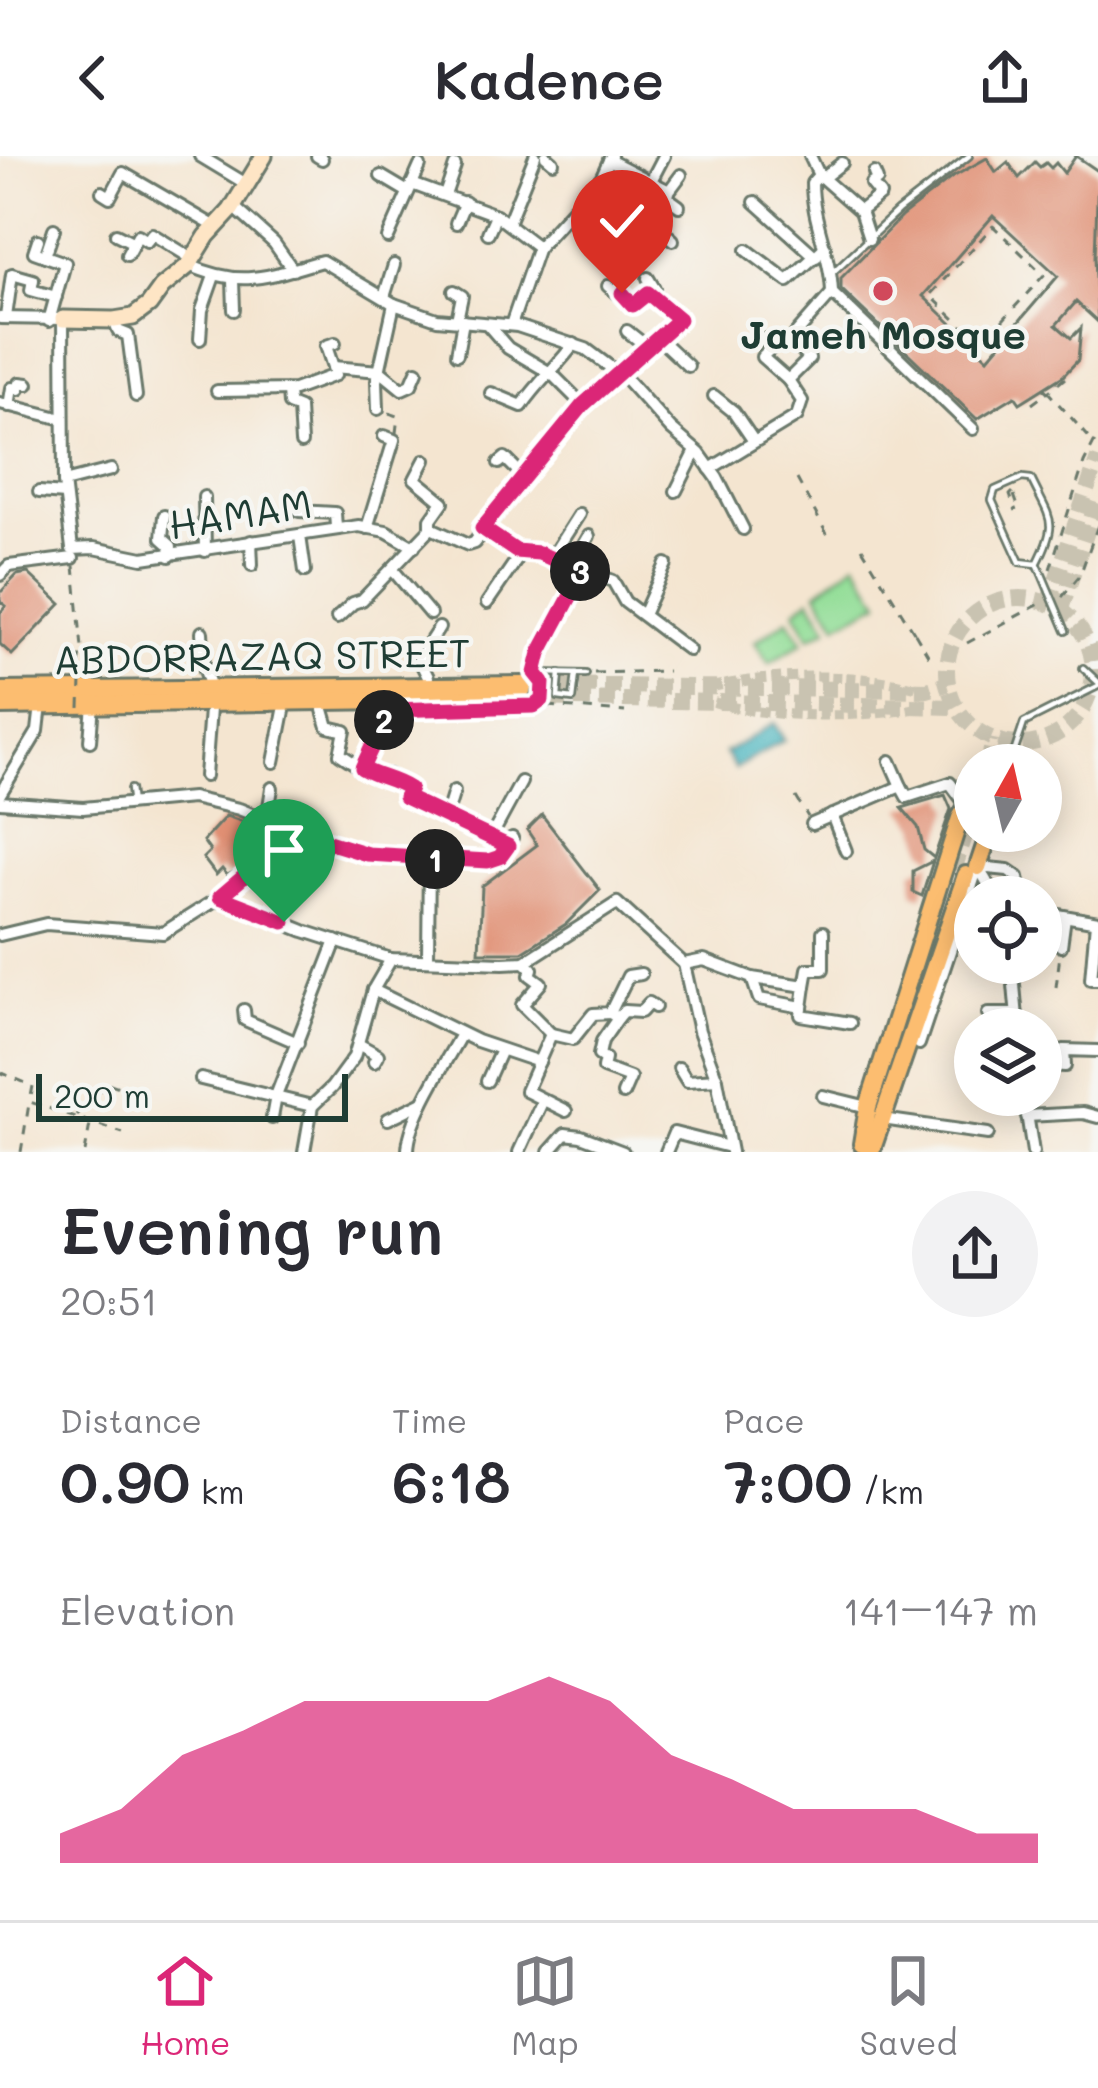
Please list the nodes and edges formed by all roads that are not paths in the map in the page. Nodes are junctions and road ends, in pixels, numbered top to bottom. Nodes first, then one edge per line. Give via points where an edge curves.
1 (200, 156) edge
2 (263, 156) edge
3 (535, 156) edge
4 (664, 156) edge
5 (810, 156) edge
6 (968, 156) edge
7 (610, 158) edge
8 (842, 163) dead end
9 (420, 166) dead end
10 (455, 166) dead end
11 (874, 173) dead end
12 (381, 176) dead end
13 (681, 176) dead end
14 (821, 176) junction
15 (651, 182) junction
16 (248, 185) junction
17 (410, 188) junction
18 (102, 192) dead end
19 (445, 195) junction
20 (668, 195) junction
21 (464, 202) junction
22 (755, 202) dead end
23 (234, 206) junction
24 (679, 206) dead end
25 (860, 211) junction
26 (496, 215) junction
27 (456, 223) dead end
28 (508, 223) junction
29 (216, 227) junction
30 (54, 229) dead end
31 (488, 233) dead end
32 (116, 234) dead end
33 (388, 238) dead end
34 (869, 239) junction
35 (38, 240) dead end
36 (673, 240) dead end
37 (538, 247) junction
38 (747, 250) dead end
39 (820, 252) junction
40 (45, 256) junction
41 (191, 262) junction
42 (394, 266) dead end
43 (293, 270) junction
44 (832, 274) junction
45 (214, 276) junction
46 (648, 278) dead end
47 (233, 280) junction
48 (608, 286) dead end
49 (4, 288) edge
50 (454, 291) dead end
51 (648, 293) junction
52 (832, 293) junction
53 (56, 297) junction
54 (389, 300) junction
55 (234, 310) dead end
56 (3, 318) edge
57 (56, 320) junction
58 (114, 320) junction
59 (460, 320) junction
60 (488, 325) junction
61 (511, 325) junction
62 (627, 331) dead end
63 (656, 336) junction
64 (200, 339) dead end
65 (766, 339) dead end
66 (335, 343) dead end
67 (574, 344) junction
68 (646, 346) junction
69 (457, 354) dead end
70 (688, 366) dead end
71 (333, 368) junction
72 (380, 371) junction
73 (417, 371) dead end
74 (618, 372) junction
75 (552, 374) junction
76 (788, 380) junction
77 (28, 384) dead end
78 (217, 391) dead end
79 (288, 391) junction
80 (491, 393) dead end
81 (136, 396) dead end
82 (713, 397) dead end
83 (5, 405) edge
84 (583, 405) junction
85 (378, 410) road end
86 (63, 419) junction
87 (973, 430) dead end
88 (389, 438) road end
89 (753, 440) junction
90 (301, 443) dead end
91 (696, 451) junction
92 (425, 460) dead end
93 (499, 463) dead end
94 (710, 469) junction
95 (111, 470) dead end
96 (524, 477) junction
97 (65, 488) junction
98 (676, 490) dead end
99 (39, 492) dead end
100 (204, 497) dead end
101 (298, 505) dead end
102 (579, 514) dead end
103 (164, 516) dead end
104 (337, 527) junction
105 (367, 528) junction
106 (430, 528) junction
107 (482, 528) junction
108 (742, 529) dead end
109 (300, 536) junction
110 (589, 536) dead end
111 (250, 541) junction
112 (414, 547) junction
113 (524, 549) junction
114 (205, 551) junction
115 (72, 554) junction
116 (170, 556) junction
117 (551, 558) junction
118 (666, 564) dead end
119 (1037, 564) junction
120 (252, 566) dead end
121 (392, 570) junction
122 (577, 570) junction
123 (305, 571) dead end
124 (0, 575) edge
125 (488, 603) dead end
126 (430, 614) dead end
127 (643, 615) junction
128 (337, 618) dead end
129 (202, 632) dead end
130 (436, 632) dead end
131 (1066, 632) dead end
132 (689, 650) dead end
133 (1082, 668) dead end
134 (560, 674) junction
135 (576, 674) junction
136 (586, 674) road end
137 (428, 677) junction
138 (1098, 684) edge
139 (0, 691) edge
140 (530, 691) junction
141 (83, 696) junction
142 (203, 697) junction
143 (41, 705) junction
144 (0, 706) edge
145 (284, 710) junction
146 (323, 710) junction
147 (389, 710) junction
148 (90, 741) dead end
149 (1017, 744) edge
150 (890, 760) dead end
151 (274, 762) dead end
152 (362, 768) junction
153 (206, 776) dead end
154 (375, 777) junction
155 (521, 782) dead end
156 (901, 786) junction
157 (272, 788) dead end
158 (130, 789) dead end
159 (954, 789) edge
160 (454, 791) dead end
161 (372, 793) dead end
162 (1, 795) edge
163 (132, 803) junction
164 (509, 804) junction
165 (525, 812) dead end
166 (832, 815) junction
167 (446, 817) junction
168 (267, 819) junction
169 (812, 824) road end
170 (296, 832) junction
171 (490, 839) junction
172 (846, 850) dead end
173 (954, 852) tunnel mouth
174 (977, 852) edge
175 (429, 858) junction
176 (966, 871) junction
177 (972, 876) edge
178 (1016, 876) edge
179 (220, 897) junction
180 (1062, 916) edge
181 (1065, 917) junction
182 (1097, 922) edge
183 (823, 932) dead end
184 (0, 934) edge
185 (1062, 939) edge
186 (336, 940) junction
187 (428, 957) junction
188 (392, 959) junction
189 (525, 962) junction
190 (684, 964) junction
191 (641, 974) dead end
192 (752, 979) junction
193 (1098, 979) edge
194 (805, 986) junction
195 (373, 990) junction
196 (656, 1007) dead end
197 (802, 1007) junction
198 (244, 1010) dead end
199 (614, 1016) junction
200 (850, 1023) dead end
201 (461, 1034) junction
202 (551, 1034) junction
203 (298, 1043) junction
204 (358, 1044) junction
205 (919, 1044) dead end
206 (501, 1050) junction
207 (1098, 1051) edge
208 (374, 1062) dead end
209 (538, 1062) junction
210 (1062, 1066) edge
211 (679, 1068) dead end
212 (205, 1077) dead end
213 (717, 1078) junction
214 (487, 1081) dead end
215 (622, 1094) dead end
216 (276, 1096) junction
217 (823, 1096) dead end
218 (543, 1100) junction
219 (425, 1101) junction
220 (312, 1106) junction
221 (566, 1111) dead end
222 (875, 1113) junction
223 (1062, 1114) edge
224 (1028, 1116) edge
225 (1098, 1117) edge
226 (272, 1118) dead end
227 (413, 1131) junction
228 (988, 1134) dead end
229 (730, 1149) edge
230 (408, 1150) edge
231 (865, 1150) edge
232 (619, 1151) edge
233 (304, 1152) edge
234 (519, 1152) edge
235 (549, 1152) edge
236 (666, 1152) edge
237 (1034, 1152) edge

1 - 16 street
2 - 16 street
3 - 28 street
4 - 15 street
5 - 14 street
6 - 34 lane
7 - 15 street
7 - 37 street
8 - 14 street
9 - 17 street
10 - 19 street
11 - 25 street via 880,194
12 - 17 street
13 - 20 street
14 - 25 street
14 - 39 street via 812,183
15 - 20 street
16 - 23 street
17 - 19 street
17 - 33 street
18 - 29 street via 110,197 123,173
19 - 21 street
20 - 24 street
20 - 36 street via 656,224
21 - 26 street
21 - 27 street
22 - 39 street
23 - 29 street
23 - 43 street
25 - 34 street
26 - 28 street
26 - 31 street
28 - 37 street
29 - 41 street
30 - 40 street
32 - 41 street via 130,249 138,235 147,241 152,234
34 - 44 lane
35 - 40 street via 34,252
37 - 61 street
38 - 39 street via 788,281
39 - 44 street
40 - 53 street via 65,262
41 - 45 street
41 - 58 street via 134,317
42 - 54 street
43 - 47 street
43 - 54 street via 322,261
44 - 52 street
45 - 47 street
45 - 64 street
46 - 51 street
47 - 55 street
48 - 51 street via 617,295 623,286 633,305
49 - 53 street via 12,274
49 - 56 street
50 - 59 street via 462,296
51 - 63 street via 679,319
52 - 76 street via 795,335 809,358
52 - 87 street
53 - 57 street
54 - 59 street
54 - 72 street
56 - 57 street
57 - 58 street
57 - 86 street
58 - 81 street via 128,335
59 - 60 street
59 - 69 street
60 - 61 street
60 - 75 street via 508,348
61 - 67 street
62 - 68 street
63 - 68 street
63 - 70 street
65 - 76 street via 770,350 762,357
66 - 71 street via 326,346
67 - 74 street
67 - 75 street
68 - 74 street
71 - 72 street
71 - 79 street via 335,375
72 - 73 street via 402,389
72 - 85 street
74 - 84 street
74 - 91 street
75 - 80 street via 522,406
75 - 84 street
76 - 89 street via 802,401 797,416
77 - 83 street via 12,388
78 - 79 street
79 - 90 street via 289,404 299,408
82 - 89 street
83 - 86 street
84 - 96 street
86 - 97 street
88 - 105 street
89 - 94 street
91 - 94 street
91 - 98 street
92 - 106 street via 416,479 443,502
93 - 96 street via 505,458
94 - 108 street
95 - 97 street
96 - 107 street
97 - 99 street
97 - 115 street
100 - 114 street
101 - 104 street via 335,513
102 - 117 street
103 - 116 street
104 - 105 street, HAMAM
104 - 109 street, HAMAM
105 - 112 street, HAMAM
106 - 107 street via 468,545
106 - 112 street
107 - 113 street
109 - 111 street, HAMAM
109 - 123 street
110 - 122 street
111 - 114 street, HAMAM
111 - 120 street
112 - 121 street
113 - 117 street
113 - 125 street
114 - 116 street, HAMAM
115 - 116 street, HAMAM via 94,548
115 - 124 street, HAMAM via 9,566
117 - 122 street
118 - 127 street
119 - 119 lane via 1052,524 1031,479 1022,478 995,490 992,500 1020,562
119 - 131 lane
121 - 126 street
121 - 128 street
122 - 127 street via 613,581
122 - 140 street
127 - 132 street
129 - 142 street
130 - 137 street via 419,659
133 - 138 lane
134 - 135 lane
134 - 135 lane via 558,697 573,699
134 - 140 lane
135 - 136 lane
137 - 140 main road
137 - 142 main road via 224,678
138 - 149 lane via 1024,723
139 - 141 main road, ABDORRAZAQ STREET
140 - 142 main road, ABDORRAZAQ STREET
140 - 147 main road
141 - 142 main road, ABDORRAZAQ STREET
141 - 143 main road, ABDORRAZAQ STREET
141 - 148 street
142 - 145 main road
142 - 153 street
143 - 144 main road, ABDORRAZAQ STREET
143 - 162 street via 38,731
145 - 146 main road
145 - 151 street
146 - 147 main road
146 - 152 street via 328,727 345,731 340,754
147 - 152 street
150 - 156 street
152 - 154 street
154 - 161 street
154 - 167 street via 388,775 410,789 405,797
155 - 164 street
156 - 159 street via 907,797 950,783
156 - 166 street
157 - 168 street
158 - 163 lane
160 - 167 street
162 - 163 street via 83,808
163 - 168 street via 192,798
164 - 165 street
164 - 171 street
166 - 169 street
166 - 172 street
167 - 171 street
168 - 170 street
170 - 175 street via 367,854
170 - 179 street
171 - 175 street via 510,842 502,863
173 - 222 main road
174 - 176 main road
175 - 187 street
176 - 177 street
176 - 178 street
176 - 205 street
176 - 222 main road
176 - 231 main road
179 - 184 street via 163,933 46,924
179 - 186 street
180 - 181 street
181 - 182 street
181 - 185 street
182 - 193 street via 1091,979
183 - 194 street via 824,969 808,969
186 - 188 street
186 - 203 street
187 - 188 street
187 - 189 street
188 - 195 street
189 - 190 street via 617,903
189 - 202 street via 541,983 522,1005
190 - 192 street via 704,960
190 - 213 street
191 - 199 street via 628,976
192 - 194 street
192 - 197 street via 759,999
194 - 197 street
195 - 201 street
195 - 204 street
196 - 199 street
197 - 200 street via 801,1015
198 - 203 street via 244,1020
199 - 202 street via 593,1014 573,1039
199 - 215 street via 599,1055 603,1067 630,1078
201 - 206 street
201 - 219 street
202 - 209 street
203 - 216 street
204 - 208 street via 378,1055
204 - 220 street
206 - 209 street
206 - 214 street
207 - 210 street via 1064,1050
209 - 218 street via 526,1091
211 - 213 street via 688,1081
212 - 216 street
213 - 229 street
216 - 220 street
216 - 226 street
217 - 222 street
218 - 221 street
218 - 234 street
219 - 227 street
219 - 227 street via 388,1119
220 - 233 street
222 - 228 street
222 - 231 main road
223 - 225 street
224 - 237 street
227 - 230 street
229 - 236 street via 674,1133
232 - 235 street via 566,1134

